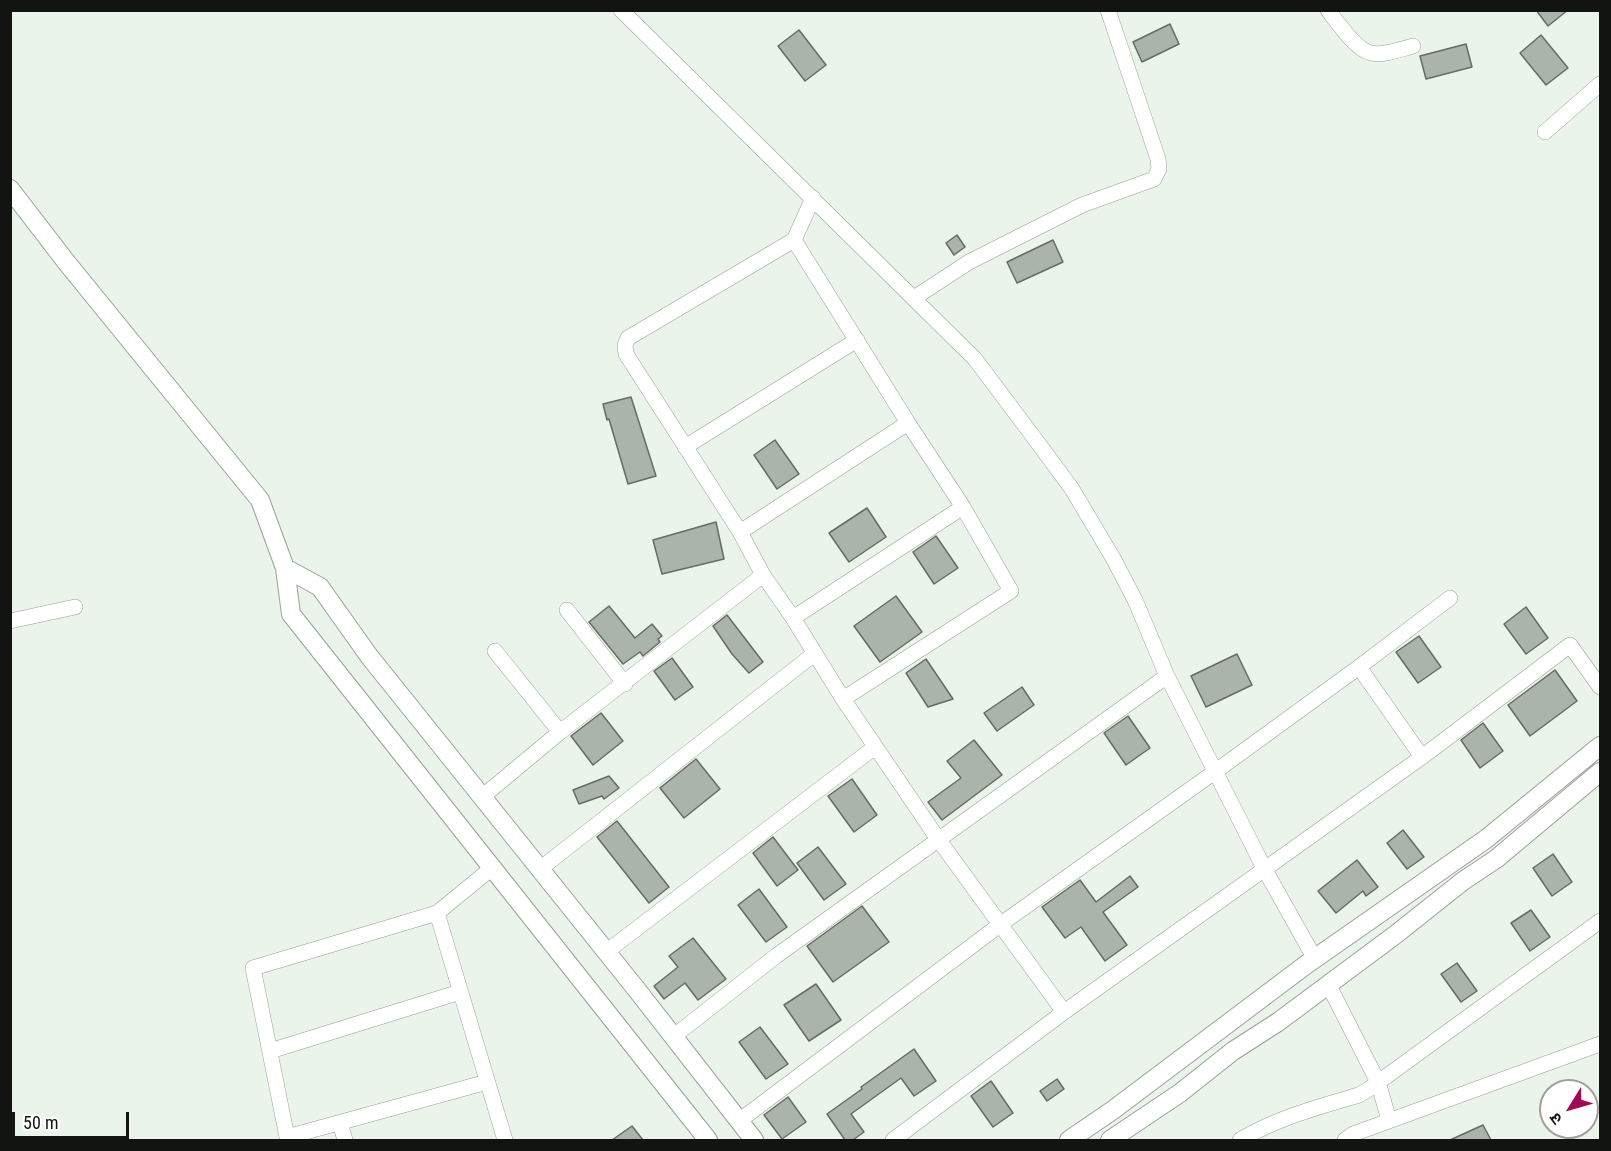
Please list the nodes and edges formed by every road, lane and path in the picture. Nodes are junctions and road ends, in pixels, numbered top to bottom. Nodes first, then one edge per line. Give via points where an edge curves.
1 (621, 10) edge
2 (1108, 10) edge
3 (1328, 10) edge
4 (1413, 46) dead end
5 (1600, 84) edge
6 (1545, 132) dead end
7 (10, 189) edge
8 (813, 198) junction
9 (794, 240) junction
10 (914, 298) junction
11 (856, 340) junction
12 (908, 423) junction
13 (685, 447) junction
14 (963, 507) junction
15 (740, 532) junction
16 (285, 568) junction
17 (763, 575) junction
18 (1450, 598) dead end
19 (75, 607) dead end
20 (567, 610) dead end
21 (793, 618) junction
22 (10, 621) edge
23 (495, 651) dead end
24 (814, 654) junction
25 (1359, 667) junction
26 (1167, 676) junction
27 (625, 684) junction
28 (1600, 687) edge
29 (843, 699) junction
30 (560, 732) junction
31 (1600, 746) edge
32 (875, 747) junction
33 (1422, 757) junction
34 (1216, 771) junction
35 (1600, 772) edge
36 (482, 797) junction
37 (938, 839) junction
38 (492, 868) junction
39 (540, 870) junction
40 (1265, 870) junction
41 (437, 914) junction
42 (1600, 921) edge
43 (1001, 924) junction
44 (606, 952) junction
45 (1315, 959) junction
46 (1328, 984) junction
47 (460, 992) junction
48 (1064, 1012) junction
49 (673, 1037) junction
50 (1600, 1044) edge
51 (270, 1051) junction
52 (487, 1082) junction
53 (1378, 1082) junction
54 (739, 1120) junction
55 (1389, 1120) junction
56 (340, 1123) junction
57 (703, 1134) edge
58 (345, 1140) edge
59 (505, 1140) edge
60 (754, 1140) edge
61 (893, 1140) edge
62 (1069, 1140) edge
63 (1110, 1140) edge
64 (1240, 1140) edge
65 (1345, 1140) edge

1 - 8 street
2 - 10 street via 1158,159 1154,179 1072,210 969,262
3 - 4 street via 1361,50 1373,54
5 - 6 street
7 - 16 street via 260,500
8 - 9 street
8 - 10 street
9 - 11 street
9 - 13 street via 628,338 626,354
10 - 26 street via 975,359 1072,489 1135,600
11 - 12 street
11 - 13 street
12 - 14 street
12 - 15 street
13 - 15 street
14 - 21 street
14 - 29 street via 1011,591
15 - 17 street
16 - 36 street via 320,586 369,656
16 - 38 street via 291,614
17 - 21 street
17 - 27 street
18 - 25 street
19 - 22 street
20 - 27 street
21 - 24 street
23 - 30 street
24 - 29 street
24 - 39 street
25 - 33 street
25 - 34 street
26 - 34 street
26 - 37 street
27 - 30 street
28 - 33 street via 1570,645
29 - 32 street
30 - 36 street
31 - 45 street via 1486,839
32 - 37 street
32 - 44 street
33 - 40 street
34 - 40 street
34 - 43 street
35 - 46 street via 1496,859
36 - 39 street
37 - 43 street
37 - 49 street via 776,956
38 - 41 street
38 - 57 street
39 - 44 street
40 - 45 street
40 - 48 street
41 - 47 street
41 - 51 street via 252,968
42 - 53 street
43 - 48 street
43 - 54 street
44 - 49 street
45 - 46 street
45 - 62 street
46 - 53 street
46 - 63 street
47 - 51 street
47 - 52 street
48 - 61 street
49 - 54 street
50 - 55 street
51 - 56 street via 287,1137
52 - 56 street
52 - 59 street
53 - 55 street
53 - 64 street via 1359,1095 1290,1116
54 - 60 street
55 - 65 street
56 - 58 street

